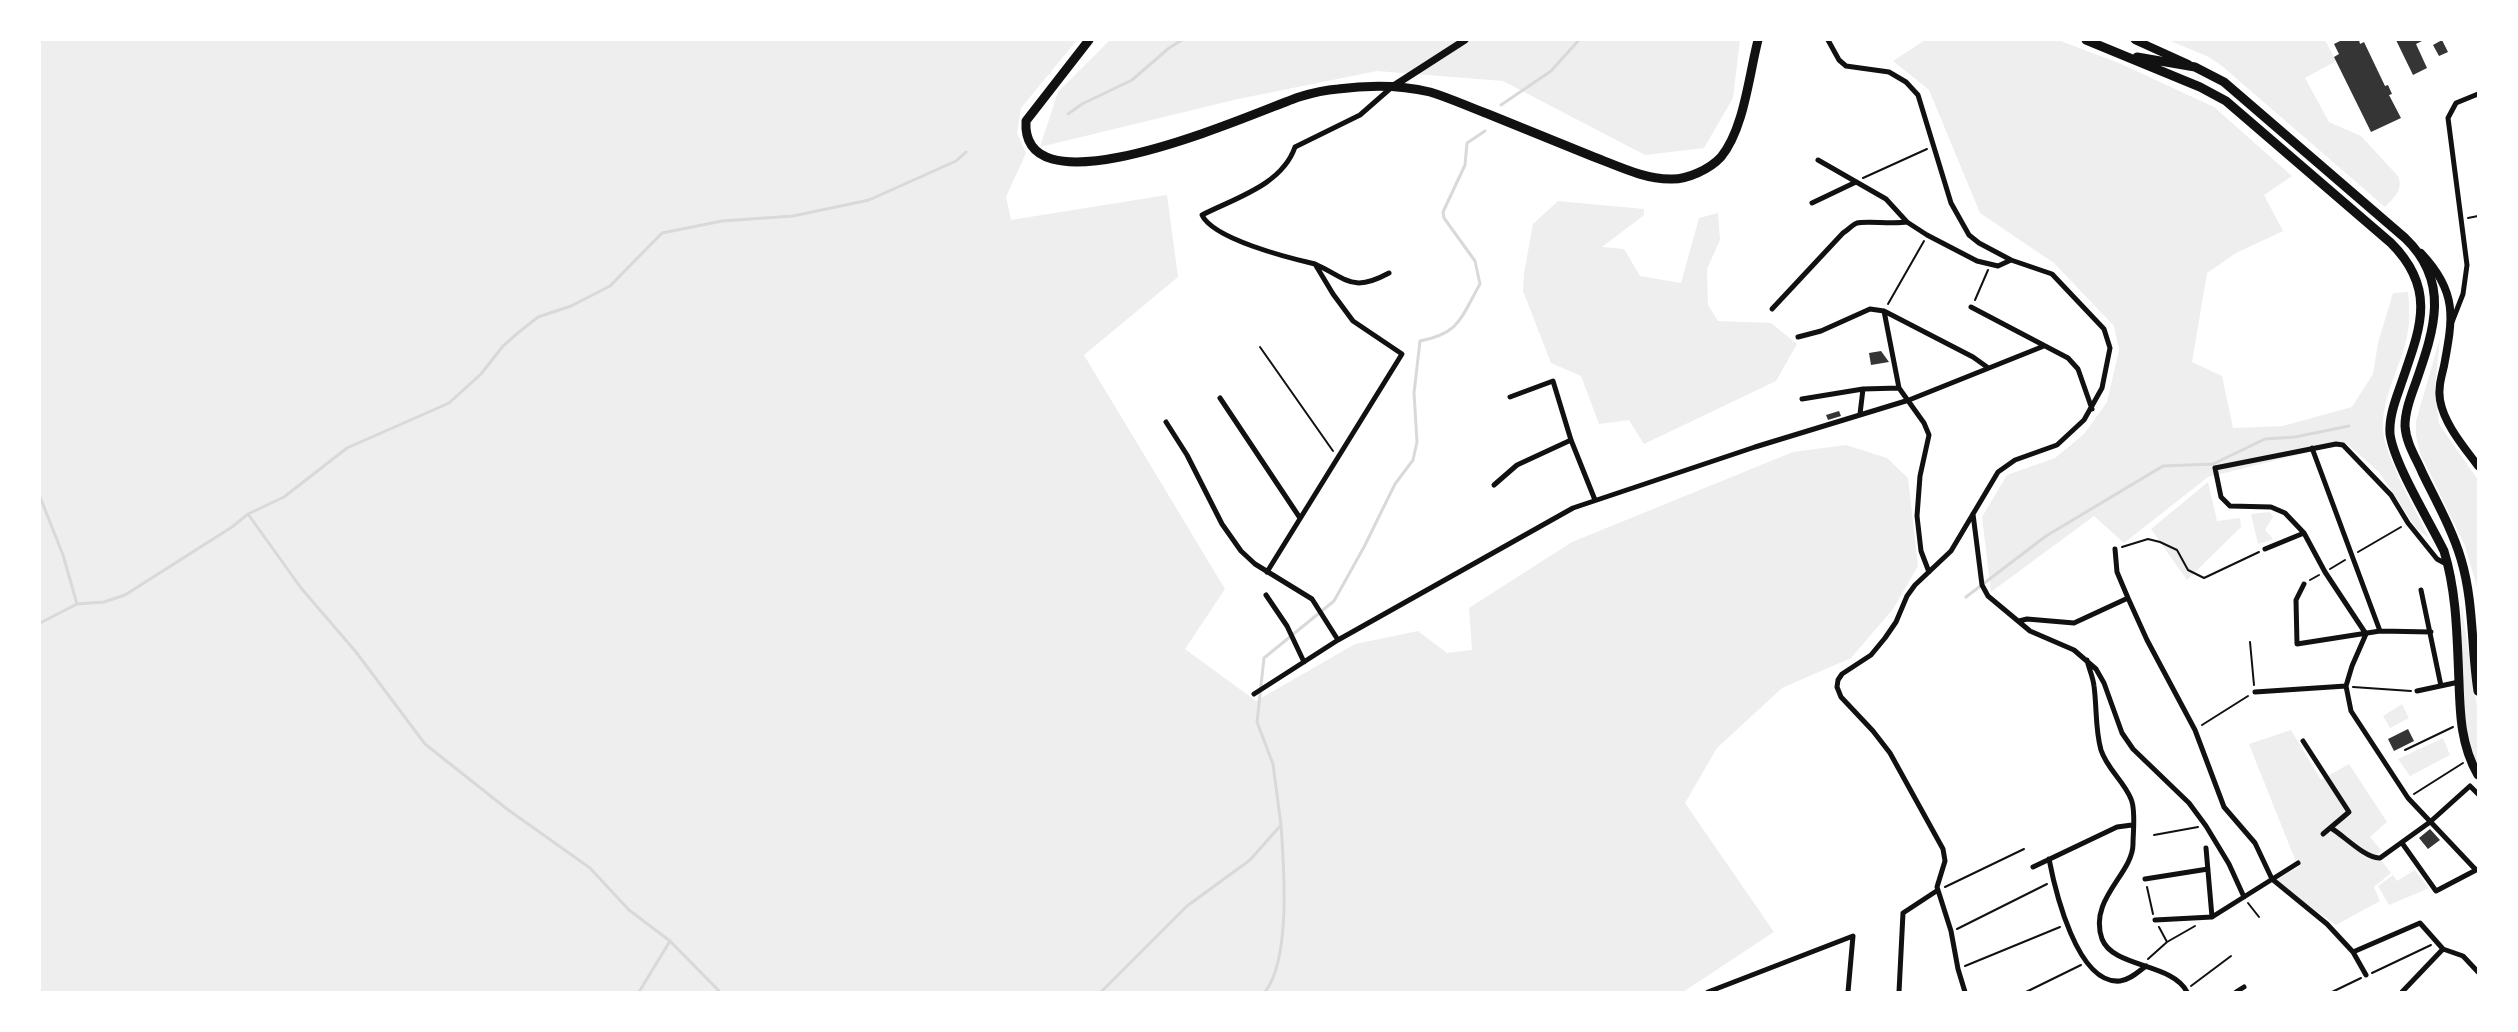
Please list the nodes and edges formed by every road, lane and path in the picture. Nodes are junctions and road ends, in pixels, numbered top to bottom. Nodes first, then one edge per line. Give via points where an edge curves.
1 (1089, 40) edge
2 (1465, 40) edge
3 (1758, 40) edge
4 (1828, 40) edge
5 (2086, 40) edge
6 (2135, 40) edge
7 (2122, 55) junction
8 (2195, 67) junction
9 (1392, 87) junction
10 (2478, 94) edge
11 (1934, 145) junction
12 (1818, 160) dead end
13 (1856, 182) junction
14 (1812, 202) dead end
15 (2478, 216) edge
16 (2462, 218) junction
17 (1907, 222) junction
18 (1927, 235) junction
19 (2416, 248) junction
20 (2011, 260) junction
21 (1315, 264) junction
22 (1990, 266) junction
23 (1390, 273) dead end
24 (1972, 307) joint
25 (1772, 309) dead end
26 (1884, 311) junction
27 (2452, 324) junction
28 (1798, 337) dead end
29 (1260, 346) dead end
30 (2044, 346) junction
31 (1986, 367) junction
32 (1900, 388) junction
33 (1864, 389) junction
34 (1510, 397) dead end
35 (1220, 398) dead end
36 (1802, 399) dead end
37 (1909, 400) junction
38 (2092, 409) junction
39 (1860, 414) junction
40 (1166, 422) dead end
41 (1571, 440) junction
42 (2312, 448) junction
43 (1338, 457) junction
44 (2478, 466) edge
45 (1494, 486) dead end
46 (1595, 500) junction
47 (1973, 514) junction
48 (1300, 518) junction
49 (2304, 533) junction
50 (2265, 548) joint
51 (2115, 549) joint
52 (2448, 565) junction
53 (1267, 572) junction
54 (1929, 572) junction
55 (2304, 584) dead end
56 (2421, 590) dead end
57 (1266, 595) dead end
58 (2128, 598) junction
59 (2019, 621) junction
60 (2380, 631) junction
61 (2431, 632) junction
62 (2366, 634) junction
63 (1338, 640) junction
64 (2250, 642) dead end
65 (2087, 660) junction
66 (1304, 662) junction
67 (2459, 682) junction
68 (2346, 686) junction
69 (2441, 686) junction
70 (2416, 691) joint
71 (2478, 691) edge
72 (2255, 692) junction
73 (1254, 694) dead end
74 (2457, 725) dead end
75 (2195, 730) junction
76 (2303, 741) dead end
77 (2405, 750) dead end
78 (2467, 761) dead end
79 (2478, 775) edge
80 (2478, 794) edge
81 (2408, 798) junction
82 (2430, 822) junction
83 (2132, 825) junction
84 (2206, 826) junction
85 (2330, 828) junction
86 (2323, 834) dead end
87 (2154, 835) dead end
88 (2402, 842) junction
89 (2206, 848) dead end
90 (2024, 849) dead end
91 (2049, 859) junction
92 (2298, 863) dead end
93 (2032, 867) dead end
94 (2208, 869) junction
95 (2477, 870) edge
96 (2272, 879) junction
97 (2146, 880) joint
98 (2053, 881) junction
99 (1938, 890) junction
100 (2244, 897) junction
101 (2212, 917) junction
102 (2259, 917) dead end
103 (2155, 920) junction
104 (2067, 924) junction
105 (1951, 931) junction
106 (2168, 942) junction
107 (2435, 943) junction
108 (2442, 950) junction
109 (2352, 952) junction
110 (2231, 956) dead end
111 (2086, 963) junction
112 (2146, 966) junction
113 (1958, 969) junction
114 (2478, 972) edge
115 (2366, 975) junction
116 (2244, 987) dead end
117 (2186, 991) edge
118 (1708, 992) edge
119 (1848, 992) edge
120 (1899, 992) edge
121 (1965, 992) edge
122 (2026, 992) edge
123 (2236, 992) edge
124 (2332, 992) edge
125 (2402, 992) edge

1 - 9 main road via 1026,121 1025,130 1031,144 1050,158 1072,162 1127,156 1202,135 1302,96 1345,88
2 - 9 street
3 - 9 main road via 1736,130 1729,145 1720,158 1686,177 1670,179 1631,171 1430,92
4 - 11 street via 1846,66 1889,72 1911,86 1918,95
5 - 7 main road
6 - 8 main road
7 - 8 main road
7 - 52 main road via 2226,101 2391,243 2413,271 2420,292 2421,315 2392,410 2390,434 2397,458
8 - 19 main road via 2224,82 2245,99
9 - 21 street via 1360,115 1295,146 1291,159 1264,183 1239,199 1202,215 1225,235
10 - 16 street via 2456,103 2449,112
11 - 13 path
11 - 20 street via 1951,203 1963,227 1979,243
12 - 13 street
13 - 14 street
13 - 17 street via 1886,199
15 - 16 path
16 - 27 street via 2466,280
17 - 18 street
17 - 25 street via 1854,224
18 - 22 street
18 - 26 path
19 - 27 main road via 2443,284 2451,305
19 - 71 main road via 2431,278 2436,311 2430,343 2408,406 2405,428 2410,447 2449,527 2461,560 2468,590
20 - 22 street
20 - 38 street via 2052,274 2104,329 2109,340 2110,358
21 - 23 street via 1350,283 1372,282
21 - 43 street via 1353,321 1402,354
22 - 24 path
24 - 30 street
26 - 28 street via 1870,310
26 - 31 street via 1973,357
26 - 32 street
27 - 44 main road via 2440,399 2448,421
29 - 43 path
30 - 31 street
30 - 38 street via 2074,364
31 - 37 street
32 - 33 street
32 - 37 street
33 - 36 street
33 - 39 street
34 - 41 street via 1552,382
35 - 48 street
37 - 39 street
37 - 54 street via 1929,435 1920,476 1917,516 1921,551
38 - 47 street via 2057,445 2007,464 1994,477
39 - 46 street
40 - 53 street via 1187,454 1222,524 1241,551
41 - 45 street via 1516,465
41 - 46 street
42 - 49 street via 2215,468 2221,497 2230,506 2270,507 2285,513
42 - 52 street via 2336,444 2348,448 2391,495 2408,523 2437,558
42 - 60 street
43 - 48 street
46 - 63 street via 1559,515
47 - 54 street via 1946,558
47 - 59 street via 1982,585 1988,596
48 - 53 street
49 - 50 street
49 - 62 street via 2325,572
50 - 51 path via 2204,578 2188,570 2177,550 2148,539
51 - 58 street via 2118,572
52 - 67 main road via 2456,619
53 - 63 street via 1312,599
54 - 99 street via 1907,596 1885,638 1861,663 1842,674 1837,687 1841,697 1890,753 1943,849 1946,860 1938,880
55 - 62 street via 2296,600 2297,644
56 - 61 street
57 - 66 street via 1287,626
58 - 59 street via 2074,623
58 - 75 street
59 - 65 street via 2030,631 2074,650
60 - 61 street
60 - 62 street
61 - 69 street
62 - 68 street
63 - 66 street
64 - 72 path
65 - 83 street via 2094,683 2097,735 2102,754 2132,800
65 - 84 street via 2104,683 2122,733
66 - 73 street
67 - 69 street
67 - 79 main road via 2465,743
68 - 70 path
68 - 72 street
68 - 81 street via 2351,711
69 - 70 street
72 - 75 path
74 - 77 path
75 - 96 street via 2224,807 2255,843
76 - 85 street via 2349,812
78 - 81 path
80 - 82 street via 2470,786
81 - 82 street
82 - 88 street
82 - 95 street
83 - 91 street via 2117,827
83 - 112 street via 2133,847 2102,908 2100,931 2103,941 2115,953
84 - 87 path
84 - 100 street
85 - 86 street
85 - 88 street via 2374,858 2380,858
88 - 95 street via 2436,891
89 - 94 street
90 - 99 path
91 - 93 street
91 - 98 street
92 - 96 street
94 - 97 street
94 - 101 street
96 - 100 street
96 - 109 street via 2308,908
97 - 103 path
98 - 104 street
98 - 105 path
99 - 105 street
99 - 120 street via 1904,913
100 - 101 street
100 - 102 path
101 - 103 street
101 - 106 path
103 - 106 path
104 - 111 street
104 - 113 path
105 - 113 street
106 - 112 path via 2148,959
107 - 108 street
107 - 109 street via 2420,923
107 - 115 path
108 - 114 street via 2463,956
108 - 125 street
109 - 115 street
110 - 117 path
111 - 112 street via 2111,981 2130,978
111 - 122 path
112 - 117 street via 2170,976
113 - 121 street
115 - 124 path
116 - 123 street
118 - 119 street via 1853,936

